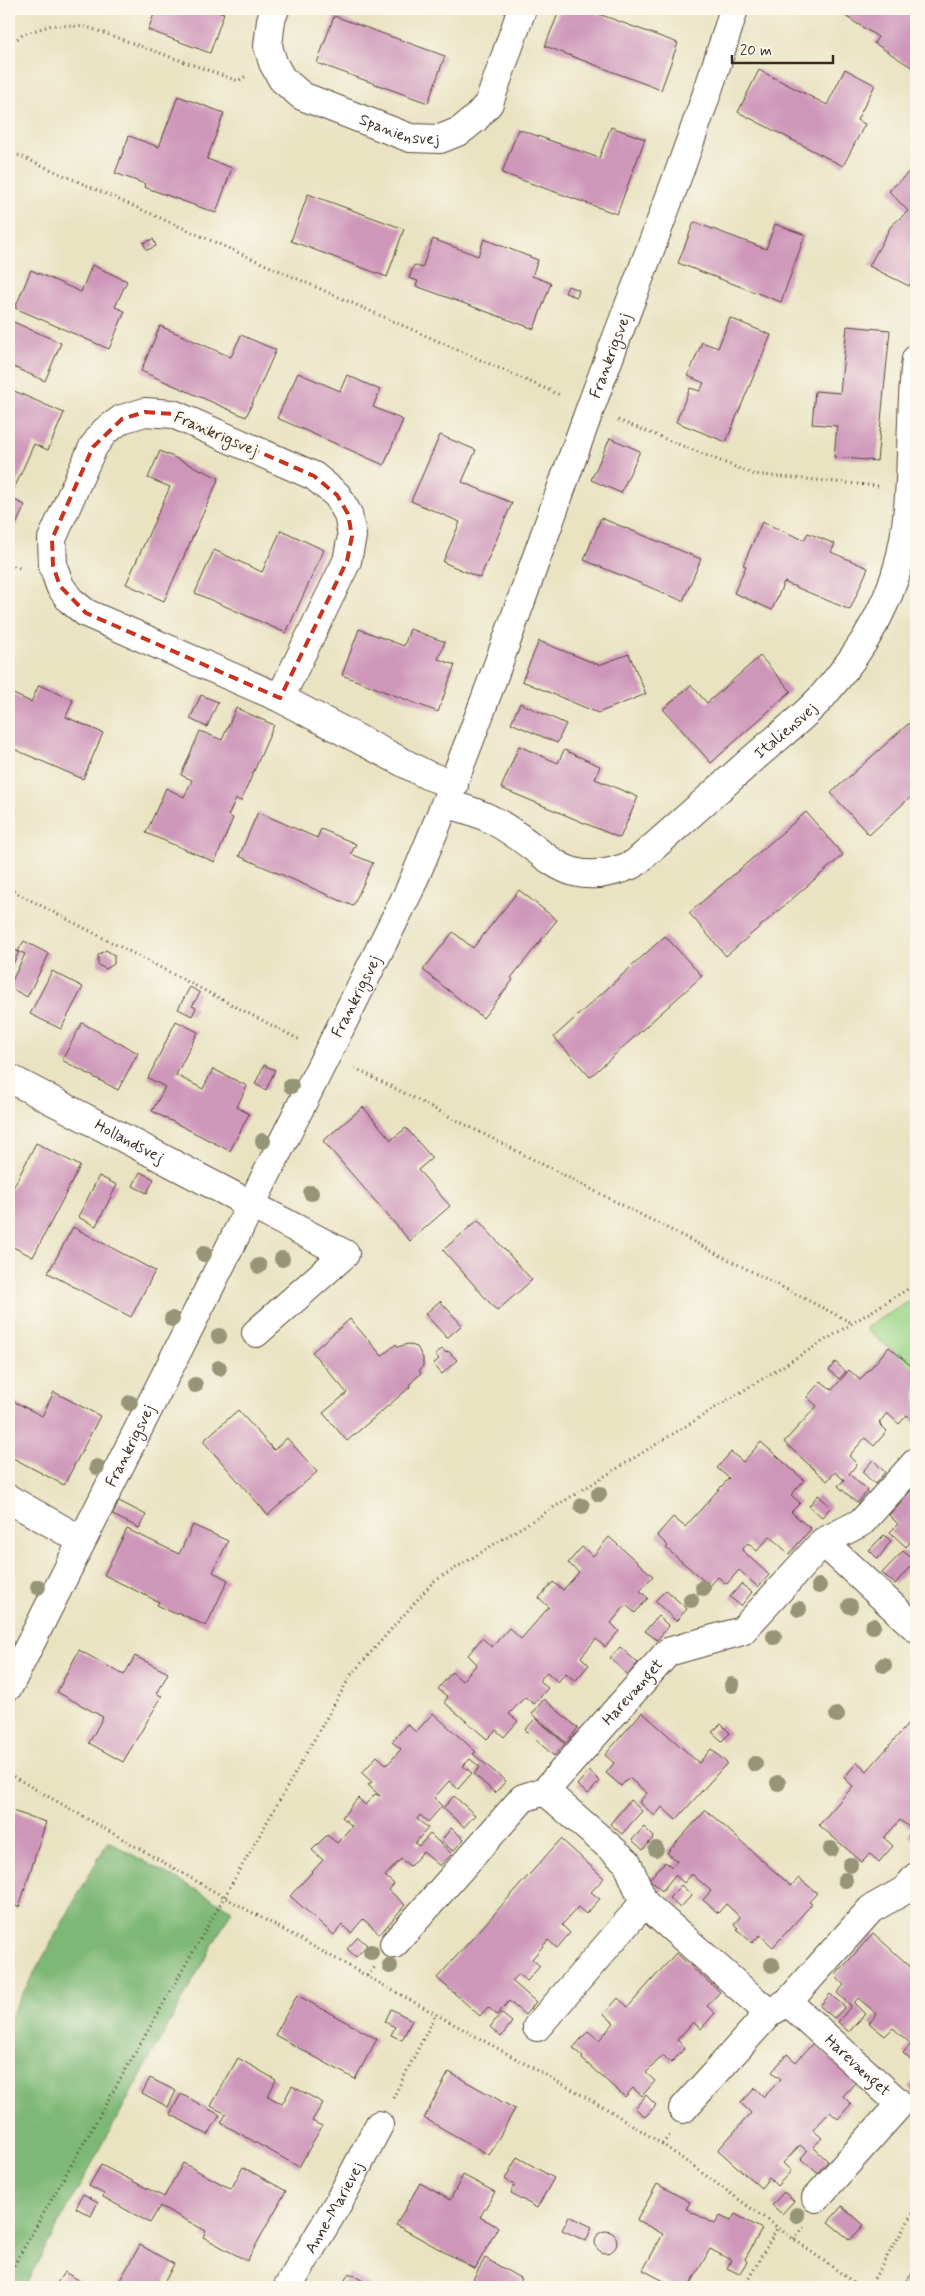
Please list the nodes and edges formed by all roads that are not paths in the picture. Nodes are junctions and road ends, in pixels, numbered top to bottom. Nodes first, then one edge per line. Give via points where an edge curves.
1 (275, 9) edge
2 (522, 9) edge
3 (734, 9) edge
4 (916, 359) edge
5 (280, 698) junction
6 (450, 794) junction
7 (9, 1078) edge
8 (252, 1205) junction
9 (256, 1333) dead end
10 (916, 1462) edge
11 (9, 1499) edge
12 (81, 1540) junction
13 (823, 1542) junction
14 (916, 1628) edge
15 (9, 1686) edge
16 (545, 1791) junction
17 (913, 1889) edge
18 (644, 1903) junction
19 (394, 1944) dead end
20 (778, 2007) junction
21 (537, 2027) dead end
22 (683, 2109) dead end
23 (379, 2126) road end
24 (816, 2198) dead end
25 (288, 2287) edge

1 - 2 street, Spaniensvej via 268,46 273,63 282,79 302,96 410,138 440,139 460,131 489,102
3 - 6 street, Frankrigsvej via 710,88
4 - 6 street, Italiensvej via 910,489 904,541 890,589 872,630 820,699 634,864 617,872 578,874 556,866
5 - 5 street, Frankrigsvej via 86,613 70,600 60,586 53,566 52,539 93,447 105,431 122,419 145,412 173,414 314,476 337,496 348,514 352,536 347,561
5 - 6 street, Frankrigsvej via 427,776
6 - 8 street, Frankrigsvej via 409,891
7 - 8 street, Hollandsvej
8 - 9 street via 345,1254
8 - 12 street, Frankrigsvej
10 - 13 street, Harevænget via 862,1522
11 - 12 street
12 - 15 street, Frankrigsvej
13 - 14 street
13 - 16 street, Harevænget via 742,1631 668,1652
16 - 18 street, Harevænget via 626,1862
16 - 19 street, Harevænget via 523,1798
17 - 20 street via 871,1909
18 - 20 street, Harevænget
18 - 21 street
20 - 22 street
20 - 24 street, Harevænget via 900,2104
23 - 25 street, Anne-Marievej

